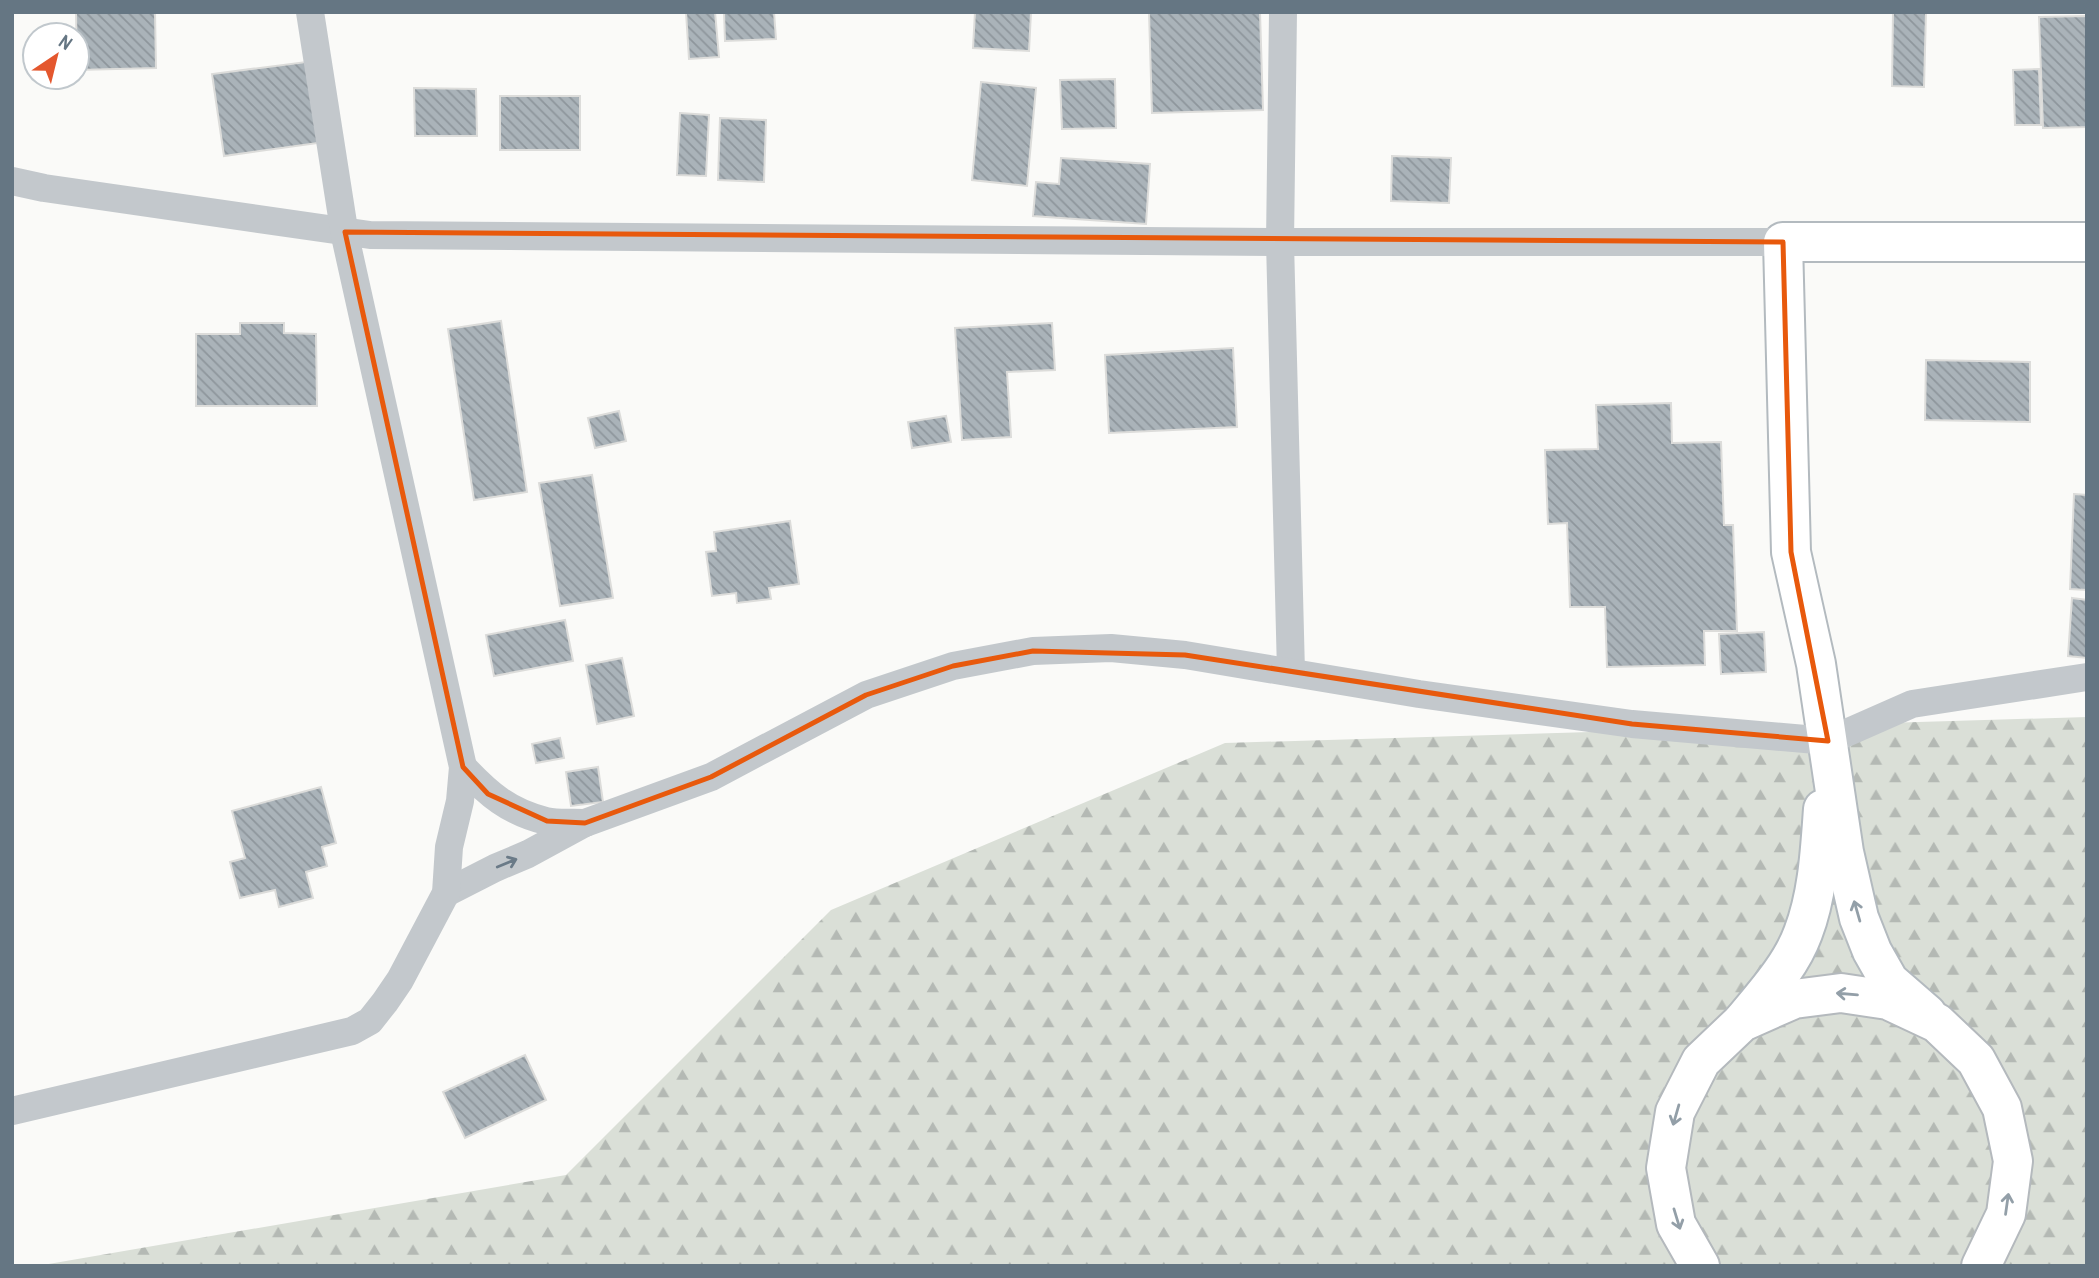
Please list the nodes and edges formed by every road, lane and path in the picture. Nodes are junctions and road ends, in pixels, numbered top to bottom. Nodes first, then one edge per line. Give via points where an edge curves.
1 (310, 12) edge
2 (1283, 12) edge
3 (12, 181) edge
4 (345, 232) junction
5 (1280, 242) junction
6 (1783, 242) junction
7 (2087, 242) edge
8 (1291, 672) junction
9 (2087, 677) edge
10 (1828, 741) junction
11 (463, 767) junction
12 (585, 823) junction
13 (446, 894) junction
14 (1742, 1022) junction
15 (1937, 1023) junction
16 (12, 1111) edge
17 (1982, 1265) edge
18 (1700, 1266) edge

1 - 4 street
2 - 5 street
3 - 4 street
4 - 5 street
4 - 11 street
5 - 6 street
5 - 8 street
6 - 7 main road
6 - 10 main road via 1791,552
8 - 10 street via 1632,724
8 - 12 street via 1185,654 1111,648 1033,651 953,666 866,695 711,777
9 - 10 street via 1912,704
10 - 14 main road via 1820,854 1803,933 1777,978
15 -> 10 main road via 1889,981 1859,918
11 - 12 street via 488,794 512,809 547,821
11 - 13 street
13 -> 12 street
13 - 16 street via 386,1002 370,1021 352,1031
15 -> 14 main road via 1888,1000 1841,993 1794,999
14 -> 18 main road via 1701,1061 1675,1112 1666,1168 1676,1224
17 -> 15 main road via 2006,1214 2013,1161 1996,1096 1976,1060

